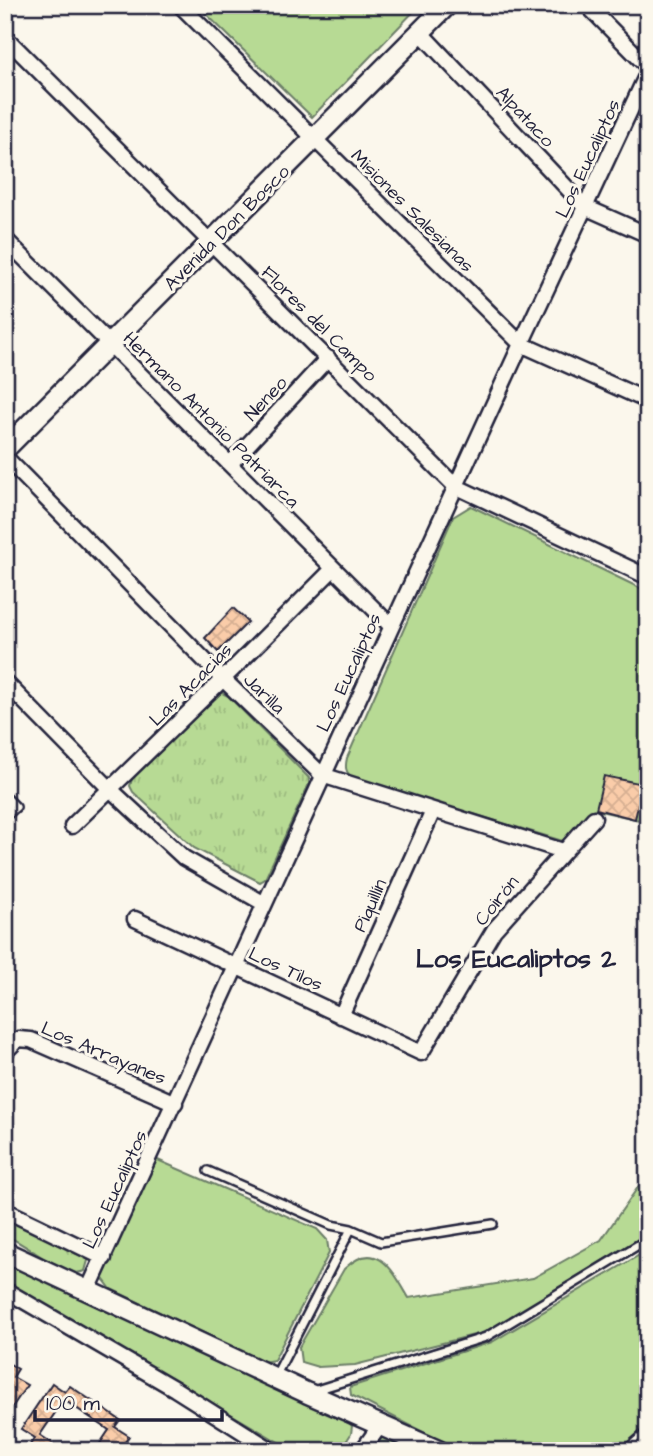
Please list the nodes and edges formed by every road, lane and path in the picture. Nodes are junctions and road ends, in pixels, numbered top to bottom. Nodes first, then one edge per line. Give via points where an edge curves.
1 (180, 5) edge
2 (447, 5) edge
3 (587, 5) edge
4 (420, 33) junction
5 (5, 37) edge
6 (648, 67) edge
7 (648, 72) edge
8 (313, 139) junction
9 (585, 207) junction
10 (648, 235) edge
11 (5, 239) edge
12 (212, 241) junction
13 (110, 344) junction
14 (520, 344) junction
15 (328, 358) junction
16 (648, 401) edge
17 (5, 449) edge
18 (5, 457) edge
19 (230, 464) junction
20 (455, 486) junction
21 (333, 569) junction
22 (648, 577) edge
23 (391, 626) junction
24 (223, 679) junction
25 (5, 682) edge
26 (322, 775) junction
27 (110, 789) junction
28 (5, 796) edge
29 (433, 811) junction
30 (5, 817) edge
31 (594, 818) dead end
32 (72, 825) dead end
33 (563, 851) junction
34 (263, 903) junction
35 (135, 919) dead end
36 (235, 966) junction
37 (341, 1016) junction
38 (5, 1052) edge
39 (421, 1053) joint
40 (175, 1103) junction
41 (208, 1171) dead end
42 (5, 1210) edge
43 (493, 1224) dead end
44 (351, 1228) junction
45 (648, 1239) edge
46 (5, 1252) edge
47 (104, 1258) junction
48 (5, 1290) edge
49 (88, 1290) junction
50 (275, 1378) junction
51 (307, 1393) junction
52 (381, 1424) junction
53 (648, 1439) edge
54 (273, 1451) edge
55 (362, 1451) edge
56 (439, 1451) edge
57 (634, 1451) edge

1 - 8 street, Misiones Salesianas
2 - 4 main road, Avenida Don Bosco
3 - 6 street
4 - 8 main road, Avenida Don Bosco
4 - 9 street, Alpataco
5 - 12 street, Flores del Campo
7 - 9 street, Los Eucaliptos
8 - 12 main road, Avenida Don Bosco
8 - 14 street, Misiones Salesianas
9 - 10 street, Alpataco
9 - 14 street, Los Eucaliptos
11 - 13 street, Hermano Antonio Patriarca
12 - 13 main road, Avenida Don Bosco
12 - 15 street, Flores del Campo
13 - 17 main road, Avenida Don Bosco
13 - 19 street, Hermano Antonio Patriarca
14 - 16 street, Misiones Salesianas
14 - 20 street, Los Eucaliptos
15 - 19 street, Neneo
15 - 20 street, Flores del Campo
18 - 24 street, Jarilla
19 - 21 street, Hermano Antonio Patriarca
20 - 22 street, Flores del Campo
20 - 23 street, Los Eucaliptos
21 - 23 street, Hermano Antonio Patriarca
21 - 24 street, Las Acacias
23 - 26 street, Los Eucaliptos
24 - 26 street, Jarilla
24 - 27 street, Las Acacias
25 - 27 street
26 - 29 street, Jarilla
26 - 34 street, Los Eucaliptos
27 - 32 street, Las Acacias
27 - 34 street via 184,858
28 - 30 lane via 16,807
29 - 33 street, Jarilla
29 - 37 street, Piquillín
31 - 33 street, Coirón
33 - 39 street, Coirón via 494,930
34 - 36 street, Los Eucaliptos
35 - 36 street, Los Tilos
36 - 37 street, Los Tilos
36 - 40 street, Los Eucaliptos
37 - 39 street, Los Tilos
38 - 40 street, Los Arrayanes via 18,1039 31,1040
40 - 47 street, Los Eucaliptos
41 - 44 lane via 331,1225
42 - 47 street
43 - 44 lane via 381,1242
44 - 50 lane
45 - 51 lane via 486,1337
46 - 49 main road
47 - 49 street, Los Eucaliptos
48 - 54 street
49 - 50 main road
50 - 51 main road
51 - 52 main road
52 - 55 street
52 - 56 main road
53 - 57 main road

